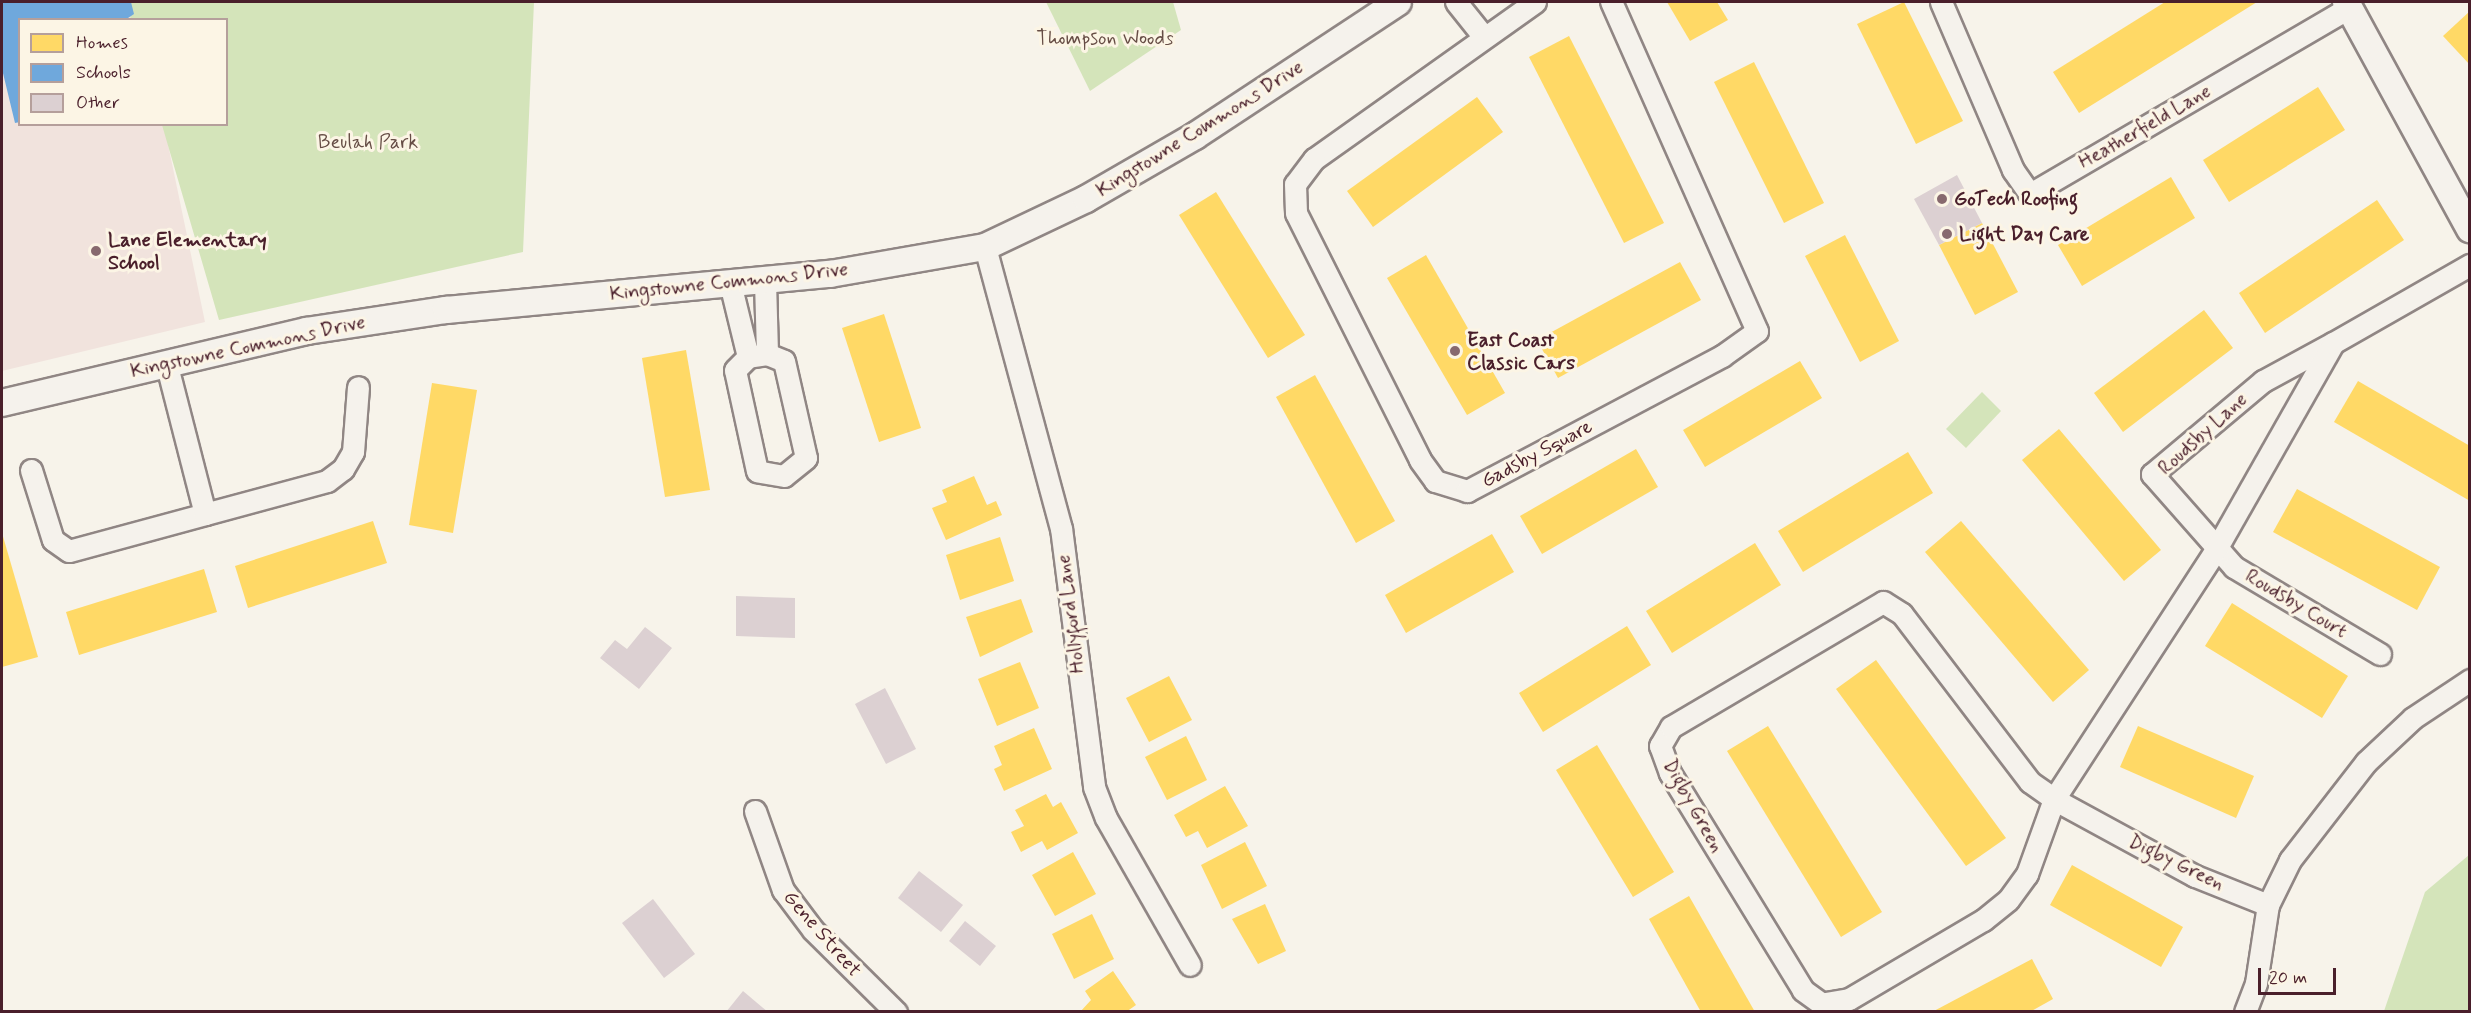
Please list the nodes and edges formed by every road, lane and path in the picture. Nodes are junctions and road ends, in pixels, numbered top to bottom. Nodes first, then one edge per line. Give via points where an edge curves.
1 (1398, 2) edge
2 (1456, 2) edge
3 (1534, 2) edge
4 (1611, 2) edge
5 (1941, 2) edge
6 (2348, 4) edge
7 (1484, 37) junction
8 (2469, 229) edge
9 (985, 247) junction
10 (2469, 265) edge
11 (765, 281) junction
12 (730, 283) junction
13 (2333, 343) junction
14 (758, 355) junction
15 (166, 362) junction
16 (358, 387) dead end
17 (2, 403) edge
18 (31, 470) dead end
19 (205, 514) junction
20 (2215, 551) junction
21 (2380, 654) dead end
22 (2469, 680) edge
23 (2054, 799) junction
24 (755, 811) dead end
25 (2268, 905) junction
26 (1190, 965) dead end
27 (896, 1011) edge
28 (2245, 1011) edge

1 - 9 street, Kingstowne Commons Drive via 1195,136 1086,200
2 - 7 street
3 - 7 street, Gadsby Square
4 - 7 street, Gadsby Square via 1758,331 1722,356 1467,492 1436,481 1420,460 1296,213 1295,184 1314,159
5 - 6 street, Heatherfield Lane via 2013,170 2030,194
6 - 8 street
9 - 11 street, Kingstowne Commons Drive
9 - 26 street, Hollyford Lane via 1061,528 1094,787 1106,818
10 - 13 street, Roudsby Lane
11 - 12 street, Kingstowne Commons Drive
11 - 14 street
12 - 14 street
12 - 15 street, Kingstowne Commons Drive via 446,310 307,331
13 - 20 street
13 - 20 street, Roudsby Lane via 2263,381 2152,474
14 - 14 street via 735,370 757,471 784,476 806,458 784,362
15 - 17 street, Kingstowne Commons Drive
15 - 19 street
16 - 19 street via 353,453 343,469 327,481
18 - 19 street via 52,540 69,552
20 - 21 street, Roudsby Court
20 - 23 street
22 - 25 street via 2414,718 2358,771 2290,860
23 - 23 street, Digby Green via 2027,874 2008,900 1983,920 1849,999 1822,1004 1803,990 1670,773 1660,746 1671,727 1883,602 1902,614 2030,782
23 - 25 street, Digby Green via 2194,876
24 - 27 street, Gene Street via 783,890 813,930
25 - 28 street via 2256,983

